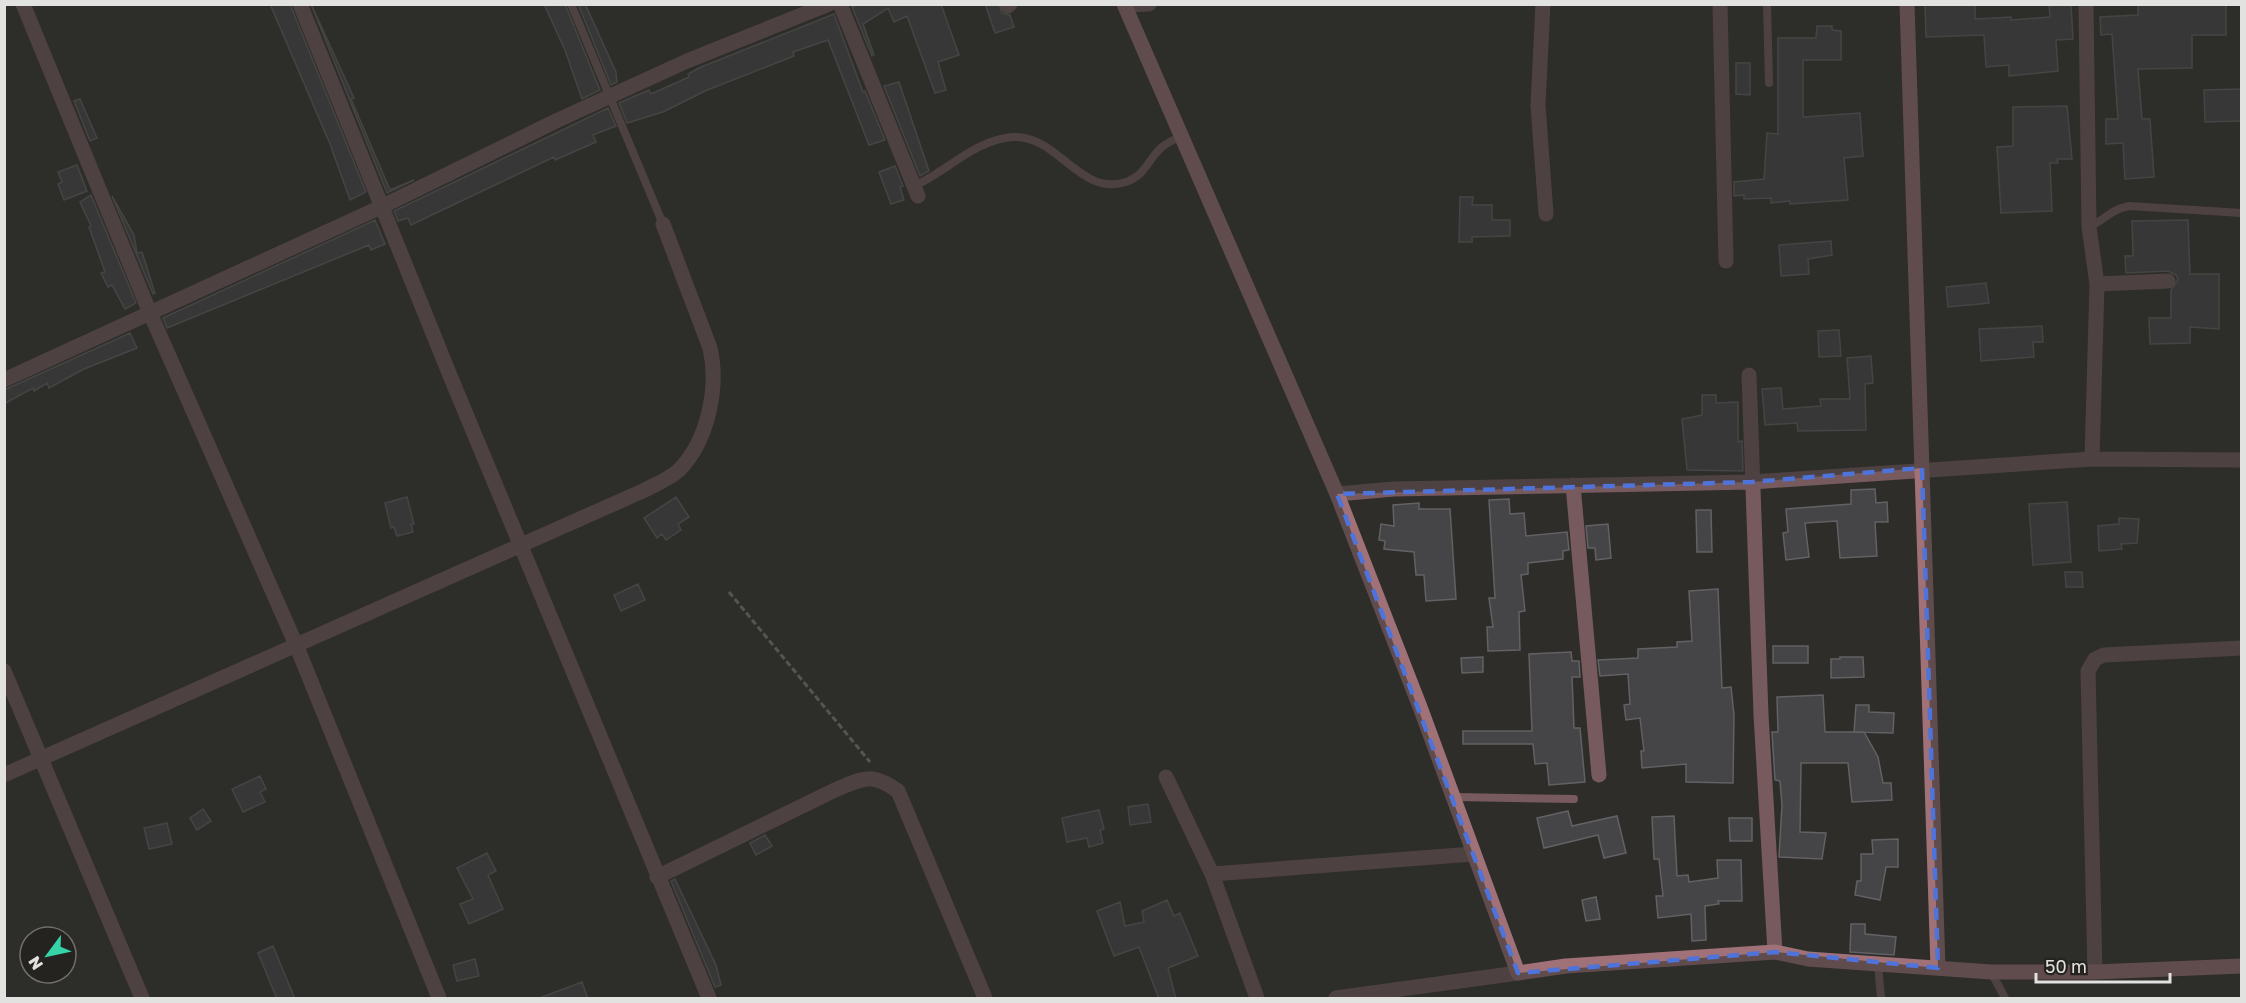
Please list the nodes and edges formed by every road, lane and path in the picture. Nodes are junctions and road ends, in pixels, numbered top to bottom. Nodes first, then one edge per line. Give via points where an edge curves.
1 (23, 4) edge
2 (300, 4) edge
3 (571, 4) edge
4 (828, 4) edge
5 (840, 4) edge
6 (1149, 4) edge
7 (1543, 4) edge
8 (1720, 4) edge
9 (1767, 4) edge
10 (1906, 4) edge
11 (2086, 4) edge
12 (1125, 5) edge
13 (1769, 83) dead end
14 (609, 97) junction
15 (1181, 136) junction
16 (915, 192) joint
17 (381, 207) junction
18 (2241, 213) edge
19 (1546, 214) dead end
20 (663, 224) joint
21 (2089, 227) junction
22 (1726, 261) dead end
23 (2168, 281) dead end
24 (2097, 284) junction
25 (150, 313) junction
26 (1749, 375) dead end
27 (4, 380) edge
28 (2092, 459) junction
29 (2241, 459) edge
30 (1922, 468) junction
31 (1752, 482) junction
32 (1573, 485) junction
33 (1336, 494) junction
34 (522, 543) junction
35 (729, 592) dead end
36 (297, 647) junction
37 (2241, 648) edge
38 (4, 671) edge
39 (41, 759) junction
40 (4, 775) edge
41 (1599, 775) dead end
42 (1166, 777) dead end
43 (881, 779) junction
44 (1454, 797) junction
45 (1574, 799) dead end
46 (1473, 854) junction
47 (1212, 874) junction
48 (657, 878) junction
49 (1775, 952) junction
50 (1878, 964) junction
51 (2241, 966) edge
52 (1938, 968) junction
53 (1991, 972) junction
54 (2095, 972) junction
55 (1518, 973) junction
56 (142, 999) edge
57 (439, 999) edge
58 (709, 999) edge
59 (985, 999) edge
60 (1257, 999) edge
61 (1336, 999) edge
62 (1881, 999) edge
63 (2005, 999) edge

1 - 25 street
2 - 17 street
3 - 14 lane
4 - 14 street
5 - 16 street
6 - 12 street
7 - 19 street via 1538,105
8 - 22 street
9 - 13 lane
10 - 30 street
11 - 21 street
12 - 15 street
14 - 17 street
14 - 20 lane
15 - 16 lane via 1162,147 1135,179 1124,183 1097,183 1046,145 1013,137 994,141
15 - 33 street
17 - 25 street
17 - 34 street
18 - 21 lane via 2129,206 2114,209
20 - 34 street via 715,369 702,431 690,458 676,473
21 - 24 street
23 - 24 street
24 - 28 street
25 - 27 street
25 - 36 street
26 - 31 street
28 - 29 street
28 - 30 street
30 - 31 street
30 - 52 street
31 - 32 street
31 - 49 street
32 - 33 street
32 - 41 street
33 - 44 street
34 - 36 street
34 - 48 street
35 - 43 path
36 - 39 street
36 - 57 street
37 - 54 street via 2104,655 2091,664 2088,671
38 - 39 street
39 - 40 street
39 - 56 street
42 - 47 street
43 - 48 street via 862,779 835,790
43 - 59 street via 898,791
44 - 45 lane
44 - 46 street
46 - 47 street
46 - 55 street
47 - 60 street
48 - 58 street
49 - 50 street via 1808,959
49 - 55 street via 1566,966
50 - 52 street
50 - 62 lane
51 - 54 street
52 - 53 street
53 - 54 street
53 - 63 lane
55 - 61 street

